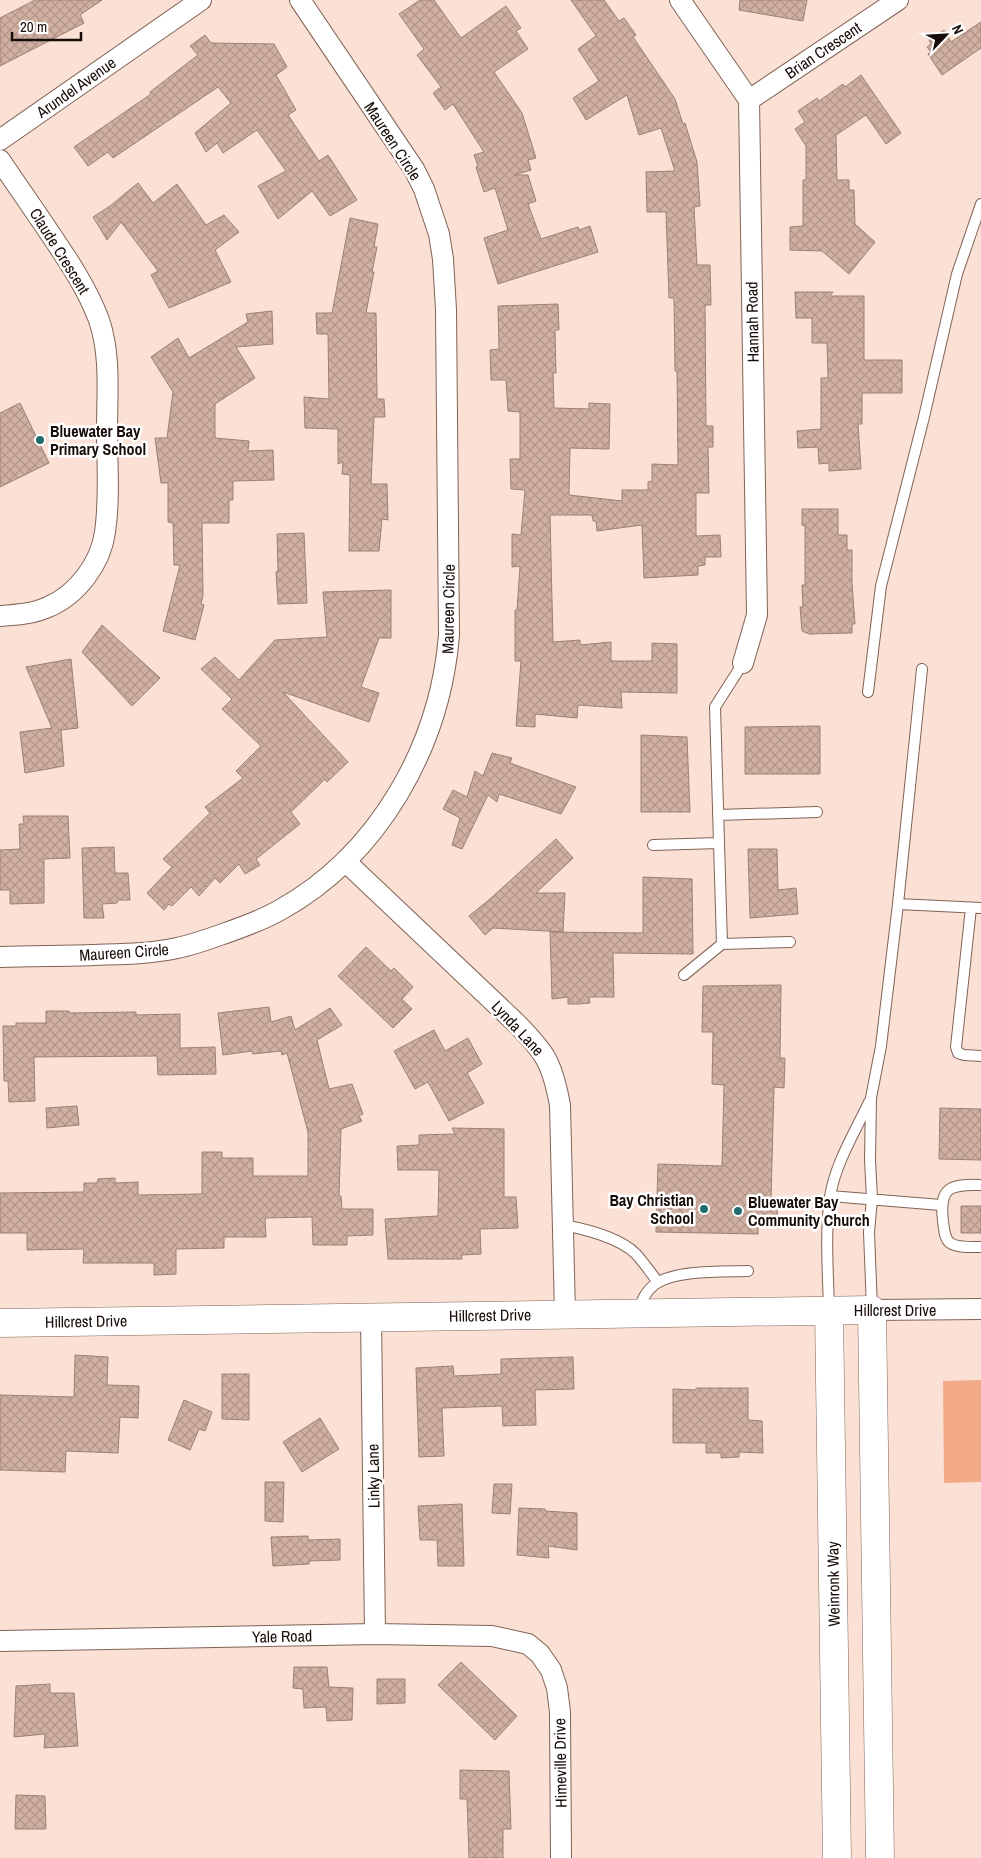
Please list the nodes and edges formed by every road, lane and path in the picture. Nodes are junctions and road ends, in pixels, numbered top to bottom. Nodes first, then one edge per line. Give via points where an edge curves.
1 (201, 0) edge
2 (300, 0) edge
3 (680, 0) edge
4 (898, 0) edge
5 (749, 100) junction
6 (0, 140) edge
7 (0, 160) edge
8 (981, 204) edge
9 (0, 616) edge
10 (743, 663) joint
11 (922, 670) dead end
12 (868, 692) dead end
13 (817, 812) dead end
14 (718, 815) junction
15 (719, 843) junction
16 (653, 845) dead end
17 (345, 861) junction
18 (898, 904) junction
19 (976, 908) edge
20 (790, 942) dead end
21 (722, 944) junction
22 (0, 957) edge
23 (684, 975) dead end
24 (981, 1056) edge
25 (871, 1098) junction
26 (981, 1185) edge
27 (830, 1196) junction
28 (872, 1199) junction
29 (941, 1205) junction
30 (563, 1224) junction
31 (981, 1247) edge
32 (748, 1271) dead end
33 (658, 1282) junction
34 (981, 1309) edge
35 (829, 1310) junction
36 (872, 1310) junction
37 (638, 1313) junction
38 (565, 1314) junction
39 (371, 1317) junction
40 (0, 1323) edge
41 (375, 1634) junction
42 (0, 1641) edge
43 (551, 1670) joint
44 (561, 1858) edge
45 (837, 1858) edge
46 (880, 1858) edge

1 - 6 street, Arundel Avenue
2 - 17 street, Maureen Circle via 414,169 432,209 444,268 450,596 446,665 423,747 394,802
3 - 5 street
4 - 5 street, Brian Crescent
5 - 10 street, Hannah Road via 756,614
7 - 9 street, Claude Crescent via 72,266 100,322 106,353 107,483 105,533 98,558 82,581 64,598 48,607
8 - 12 lane via 957,274 881,586
10 - 14 lane via 715,706
11 - 18 lane
13 - 14 lane
14 - 15 lane
15 - 16 lane
15 - 21 lane
17 - 22 street, Maureen Circle via 311,890 280,910 244,927 185,946 145,953
17 - 30 street, Lynda Lane via 515,1022 546,1056 560,1105
18 - 19 lane
18 - 25 lane via 881,1046
19 - 24 lane via 956,1047 958,1053
20 - 21 lane
21 - 23 lane
25 - 27 lane via 838,1169
25 - 28 lane
26 - 29 lane via 961,1184 952,1188
27 - 28 lane
27 - 35 lane via 827,1246
28 - 29 lane
28 - 36 lane via 869,1232
29 - 31 lane via 944,1234 950,1242 958,1246
30 - 33 lane via 628,1247
30 - 38 street, Lynda Lane
32 - 33 lane via 694,1273
33 - 37 lane via 643,1298
34 - 36 street, Hillcrest Drive
35 - 36 street, Hillcrest Drive
35 - 37 street, Hillcrest Drive
35 - 45 street, Weinronk Way
36 - 46 street
37 - 38 street, Hillcrest Drive
38 - 39 street, Hillcrest Drive
39 - 40 street, Hillcrest Drive
39 - 41 street, Linky Lane
41 - 42 street, Yale Road
41 - 43 street, Yale Road via 510,1639 528,1644
43 - 44 street, Himeville Drive via 560,1712

